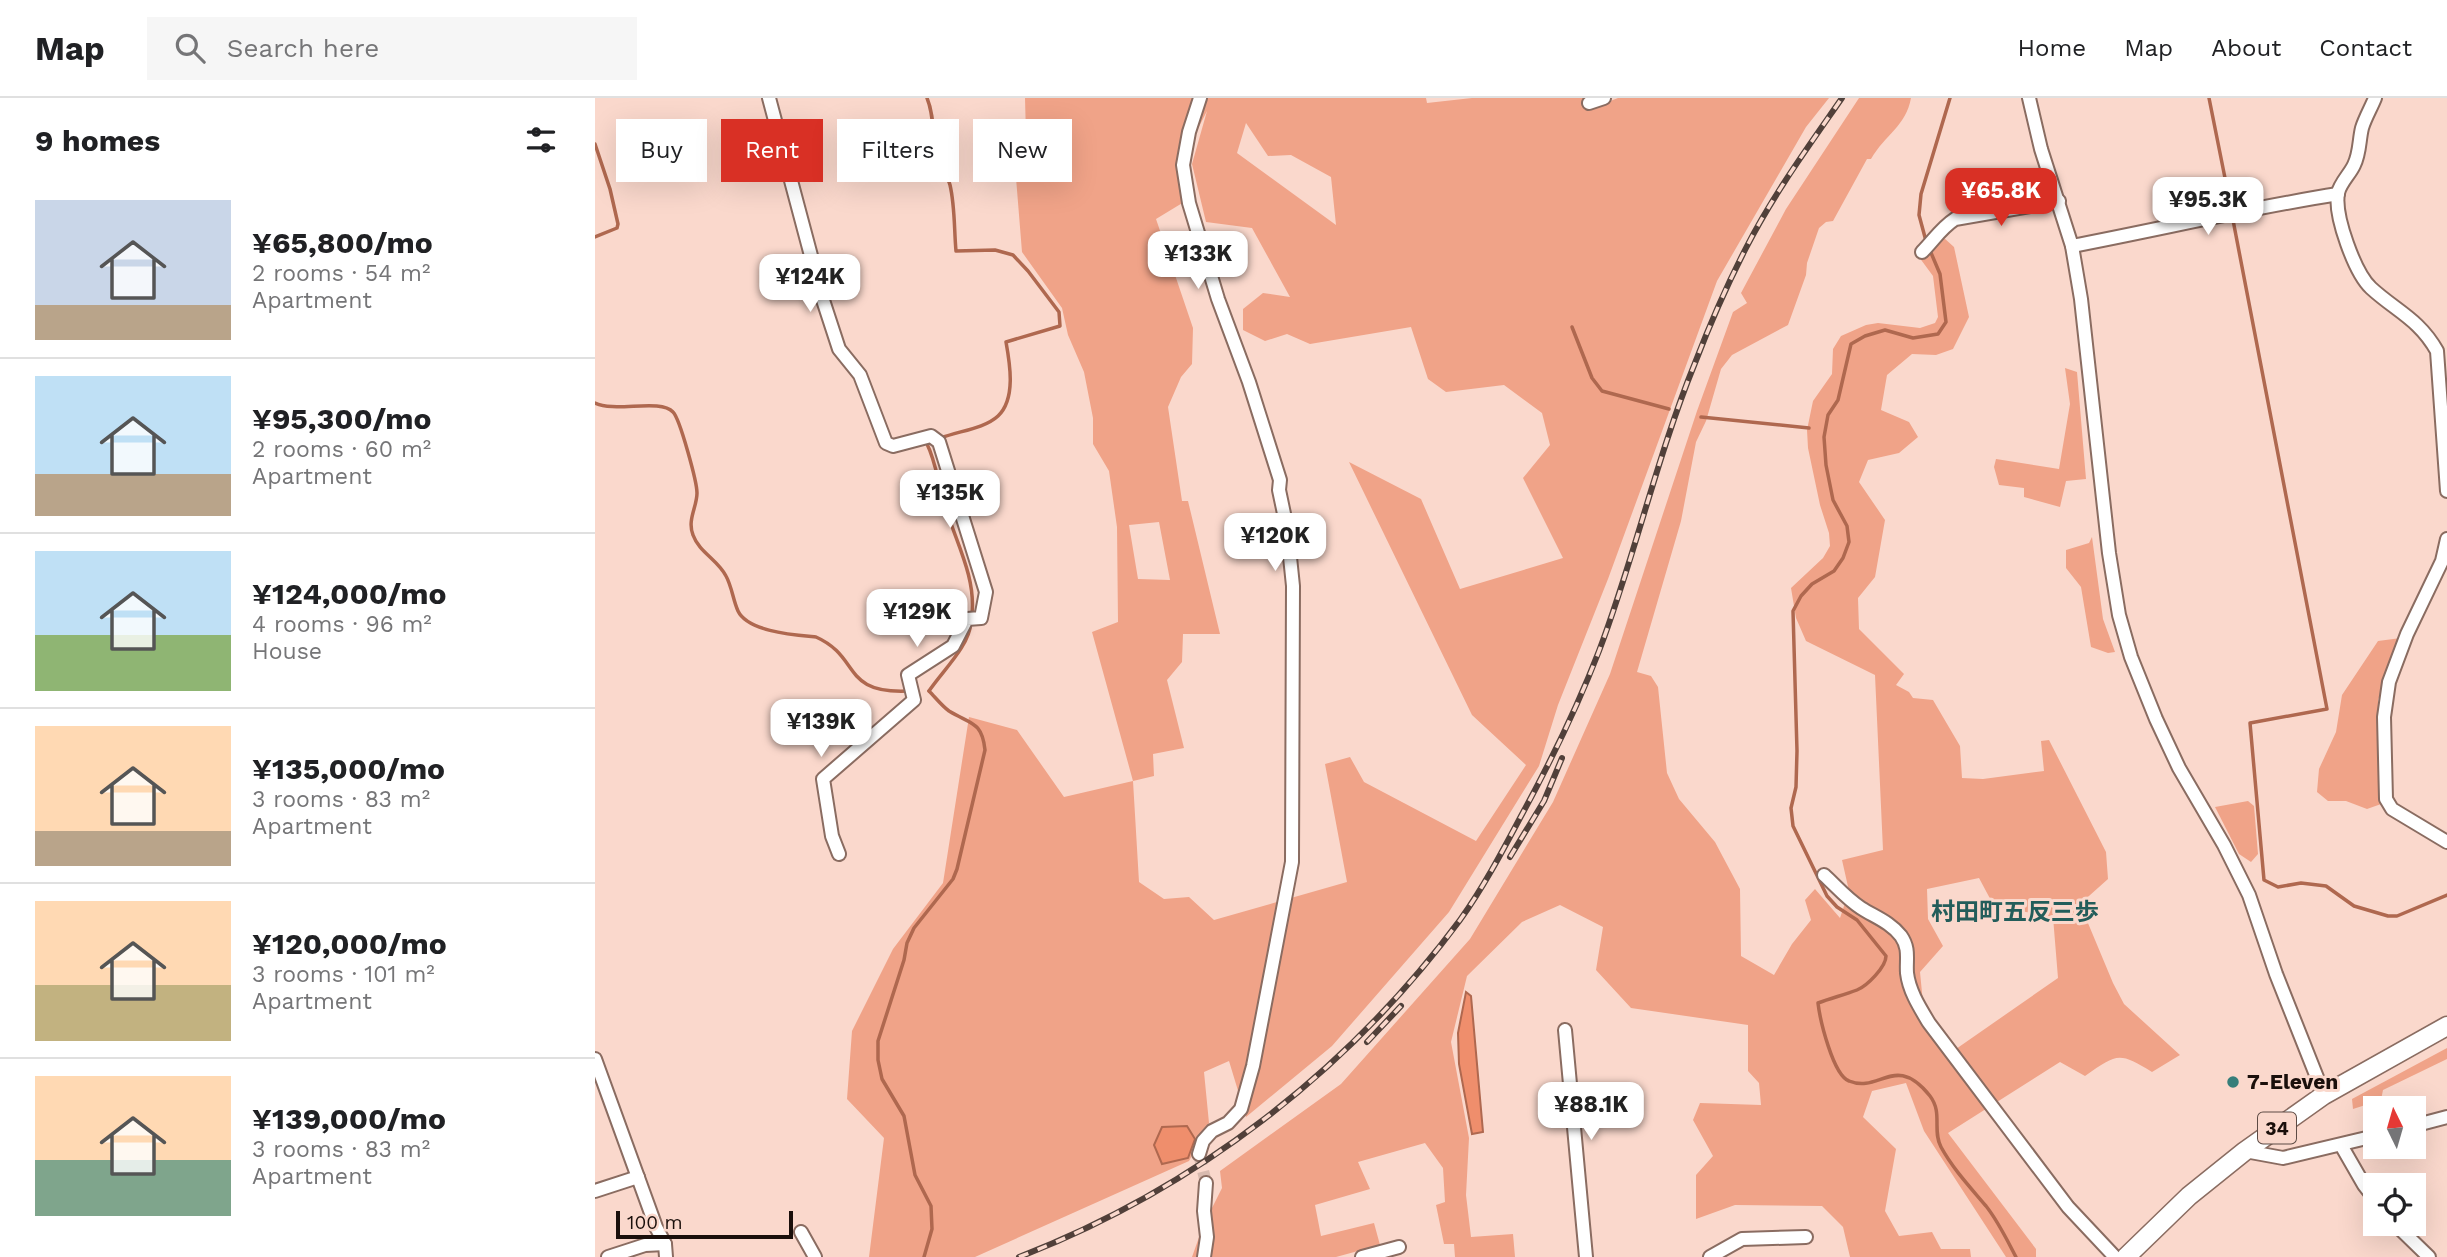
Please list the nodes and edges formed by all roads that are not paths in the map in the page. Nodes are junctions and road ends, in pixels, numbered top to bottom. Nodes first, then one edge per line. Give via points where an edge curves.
1 (769, 98) edge
2 (1200, 98) edge
3 (1604, 98) edge
4 (2029, 98) edge
5 (2375, 98) edge
6 (1589, 104) edge
7 (2338, 194) junction
8 (2059, 201) junction
9 (2072, 246) junction
10 (1922, 251) dead end
11 (2447, 491) edge
12 (2447, 540) edge
13 (2447, 842) edge
14 (839, 854) dead end
15 (1824, 875) dead end
16 (2447, 1026) edge
17 (1565, 1030) dead end
18 (595, 1059) edge
19 (601, 1091) edge
20 (2324, 1095) junction
21 (2447, 1117) edge
22 (2426, 1123) edge
23 (2363, 1139) edge
24 (2341, 1145) junction
25 (2245, 1151) junction
26 (1199, 1154) dead end
27 (638, 1177) junction
28 (1206, 1183) tunnel mouth
29 (2363, 1183) edge
30 (595, 1191) edge
31 (801, 1232) dead end
32 (2407, 1236) edge
33 (1207, 1237) junction
34 (1806, 1237) dead end
35 (1399, 1247) dead end
36 (665, 1250) edge
37 (608, 1257) edge
38 (815, 1257) edge
39 (1204, 1257) edge
40 (1215, 1257) edge
41 (1362, 1257) edge
42 (1586, 1257) edge
43 (1710, 1257) edge
44 (2115, 1257) edge
45 (2126, 1257) edge
46 (2428, 1257) edge

1 - 14 street via 839,349 860,375 886,443 893,446 935,439 986,592 981,618 967,619 953,646 908,675 914,700 823,779
2 - 26 street via 1183,165 1189,204 1280,480 1293,586 1294,668 1292,862 1253,1066 1241,1109 1212,1131
3 - 6 street
4 - 8 street
5 - 7 street via 2363,124 2354,166
7 - 9 street
7 - 11 street via 2343,231 2362,276 2369,287 2410,316 2437,351
8 - 9 street
8 - 10 street via 1955,219
9 - 20 street via 2109,553 2131,657 2179,768 2249,895
12 - 13 street via 2389,682 2384,717 2386,799 2392,809
15 - 44 street via 1902,937 1908,949 1907,974 1913,995 1929,1023 2069,1207
16 - 20 highway, 34
17 - 42 street
18 - 19 street
19 - 27 street
20 - 25 highway, 34
21 - 22 street
23 - 24 street
24 - 25 street via 2283,1158
24 - 29 street
25 - 45 highway, 34 via 2189,1196
27 - 30 street
27 - 36 street
28 - 33 street
31 - 38 street
32 - 46 street
33 - 39 street
33 - 40 street
34 - 43 street via 1742,1239
35 - 41 street
36 - 37 street via 645,1245

